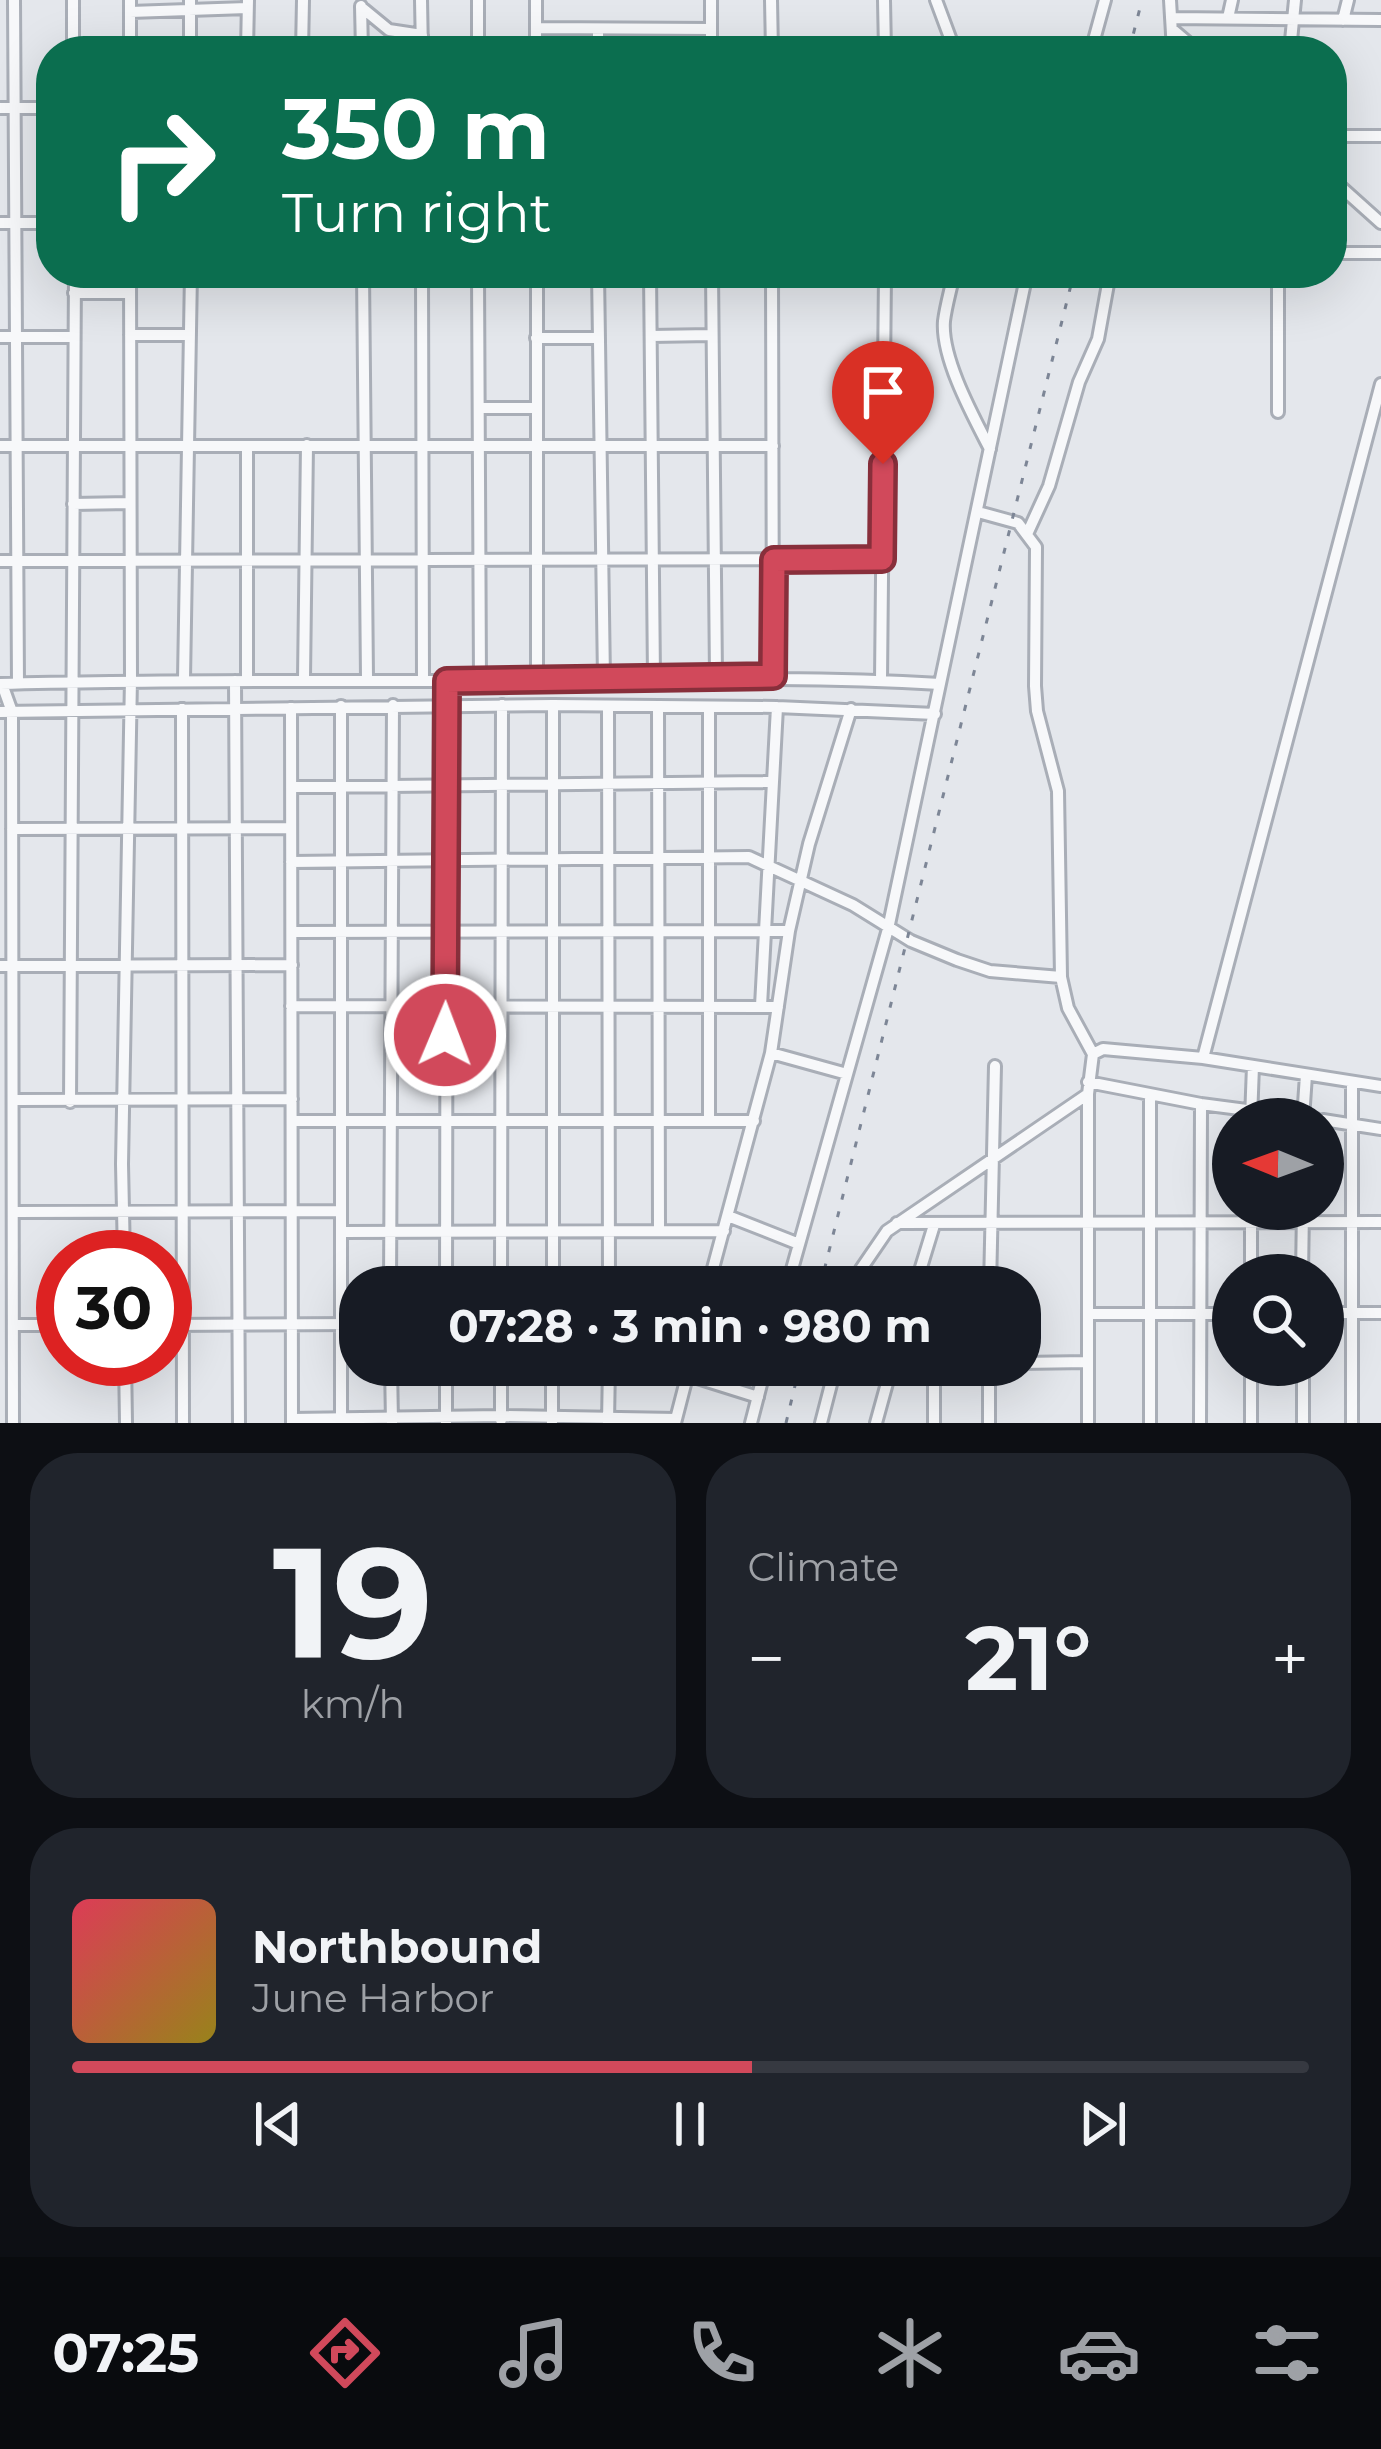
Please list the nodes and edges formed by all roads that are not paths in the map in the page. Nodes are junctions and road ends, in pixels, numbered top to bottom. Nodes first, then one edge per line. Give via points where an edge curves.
1 (14, 0) edge
2 (73, 0) edge
3 (303, 0) edge
4 (422, 0) edge
5 (478, 0) edge
6 (536, 0) edge
7 (711, 0) edge
8 (771, 0) edge
9 (884, 0) edge
10 (936, 0) edge
11 (1105, 0) edge
12 (1170, 0) edge
13 (1232, 0) edge
14 (1295, 0) edge
15 (1348, 0) edge
16 (361, 3) edge
17 (248, 4) edge
18 (130, 6) edge
19 (190, 6) edge
20 (1228, 18) junction
21 (1292, 19) junction
22 (1342, 20) junction
23 (1381, 20) edge
24 (1172, 24) junction
25 (536, 28) junction
26 (598, 28) junction
27 (711, 29) junction
28 (422, 35) joint
29 (73, 36) edge
30 (247, 36) edge
31 (302, 36) edge
32 (362, 36) edge
33 (478, 36) edge
34 (536, 36) edge
35 (598, 36) edge
36 (711, 36) edge
37 (772, 36) edge
38 (885, 36) edge
39 (950, 36) edge
40 (1095, 36) edge
41 (1172, 36) edge
42 (1184, 36) edge
43 (1291, 36) edge
44 (7, 68) edge
45 (36, 108) edge
46 (6, 109) edge
47 (1347, 136) edge
48 (1381, 136) edge
49 (7, 160) edge
50 (1347, 192) edge
51 (7, 223) edge
52 (1381, 223) edge
53 (1347, 253) edge
54 (1381, 254) edge
55 (74, 288) edge
56 (130, 288) edge
57 (191, 288) edge
58 (363, 288) edge
59 (422, 288) edge
60 (478, 288) edge
61 (537, 288) edge
62 (598, 288) edge
63 (650, 288) edge
64 (712, 288) edge
65 (772, 288) edge
66 (885, 288) edge
67 (951, 288) edge
68 (1024, 288) edge
69 (1107, 288) edge
70 (1278, 288) edge
71 (130, 292) junction
72 (74, 293) junction
73 (190, 334) junction
74 (130, 335) junction
75 (711, 335) junction
76 (651, 336) junction
77 (0, 337) edge
78 (17, 337) junction
79 (74, 337) junction
80 (536, 338) junction
81 (598, 338) junction
82 (1381, 384) edge
83 (479, 408) junction
84 (535, 408) junction
85 (1278, 412) dead end
86 (307, 445) junction
87 (364, 445) junction
88 (423, 445) junction
89 (479, 445) junction
90 (0, 446) edge
91 (18, 446) junction
92 (74, 446) junction
93 (130, 446) junction
94 (189, 446) junction
95 (247, 446) junction
96 (536, 446) junction
97 (601, 446) junction
98 (653, 446) junction
99 (773, 446) junction
100 (712, 447) junction
101 (990, 449) junction
102 (130, 503) junction
103 (74, 504) junction
104 (978, 512) junction
105 (1028, 532) junction
106 (188, 559) junction
107 (366, 559) junction
108 (716, 559) junction
109 (882, 559) junction
110 (129, 560) junction
111 (306, 560) junction
112 (422, 560) junction
113 (538, 560) junction
114 (602, 560) junction
115 (655, 560) junction
116 (774, 560) junction
117 (0, 561) edge
118 (17, 561) junction
119 (73, 561) junction
120 (247, 561) junction
121 (480, 561) junction
122 (716, 676) junction
123 (773, 676) junction
124 (304, 678) junction
125 (367, 678) junction
126 (654, 678) junction
127 (184, 679) junction
128 (604, 679) junction
129 (130, 680) junction
130 (537, 680) junction
131 (881, 680) junction
132 (241, 681) junction
133 (423, 681) junction
134 (447, 681) junction
135 (480, 681) junction
136 (73, 682) junction
137 (18, 683) junction
138 (1, 684) edge
139 (940, 684) junction
140 (393, 705) junction
141 (553, 705) junction
142 (341, 706) junction
143 (446, 706) junction
144 (502, 706) junction
145 (608, 706) junction
146 (658, 706) junction
147 (237, 707) junction
148 (291, 707) junction
149 (710, 707) junction
150 (777, 707) junction
151 (182, 709) junction
152 (851, 709) junction
153 (71, 711) junction
154 (6, 712) edge
155 (129, 712) junction
156 (935, 714) junction
157 (773, 782) junction
158 (501, 783) junction
159 (608, 783) junction
160 (710, 783) junction
161 (444, 784) junction
162 (554, 784) junction
163 (657, 784) junction
164 (393, 785) junction
165 (342, 787) junction
166 (291, 788) junction
167 (182, 827) junction
168 (238, 828) junction
169 (291, 828) junction
170 (12, 829) junction
171 (126, 829) junction
172 (71, 830) junction
173 (446, 858) junction
174 (500, 858) junction
175 (554, 858) junction
176 (658, 858) junction
177 (710, 858) junction
178 (609, 859) junction
179 (394, 860) junction
180 (5, 861) edge
181 (342, 861) junction
182 (291, 862) junction
183 (768, 867) junction
184 (800, 884) junction
185 (887, 929) junction
186 (342, 930) junction
187 (393, 930) junction
188 (446, 931) junction
189 (500, 931) junction
190 (553, 931) junction
191 (608, 931) junction
192 (658, 931) junction
193 (710, 931) junction
194 (765, 931) junction
195 (789, 931) junction
196 (292, 932) junction
197 (238, 964) junction
198 (292, 965) junction
199 (6, 966) edge
200 (71, 966) junction
201 (124, 966) junction
202 (184, 967) junction
203 (1061, 977) junction
204 (393, 1005) junction
205 (445, 1005) junction
206 (501, 1005) junction
207 (553, 1005) junction
208 (291, 1006) junction
209 (341, 1006) junction
210 (609, 1006) junction
211 (659, 1006) junction
212 (710, 1006) junction
213 (761, 1006) junction
214 (778, 1007) junction
215 (7, 1010) edge
216 (771, 1053) junction
217 (1094, 1054) junction
218 (1203, 1058) junction
219 (995, 1066) dead end
220 (1253, 1066) junction
221 (848, 1074) junction
222 (1306, 1075) junction
223 (1352, 1082) junction
224 (1381, 1086) edge
225 (1088, 1088) junction
226 (1150, 1096) junction
227 (1252, 1098) edge
228 (1309, 1098) edge
229 (292, 1099) junction
230 (15, 1100) junction
231 (239, 1101) junction
232 (70, 1102) junction
233 (124, 1102) junction
234 (183, 1102) junction
235 (1201, 1104) junction
236 (1212, 1106) edge
237 (292, 1120) junction
238 (553, 1120) junction
239 (609, 1120) junction
240 (709, 1120) junction
241 (754, 1120) junction
242 (343, 1121) junction
243 (393, 1121) junction
244 (501, 1121) junction
245 (659, 1121) junction
246 (445, 1122) junction
247 (1344, 1124) edge
248 (1352, 1125) junction
249 (1381, 1129) edge
250 (0, 1138) edge
251 (15, 1138) junction
252 (996, 1155) junction
253 (341, 1211) junction
254 (15, 1212) junction
255 (292, 1212) junction
256 (124, 1213) junction
257 (182, 1213) junction
258 (236, 1213) junction
259 (728, 1216) junction
260 (1212, 1220) edge
261 (1344, 1221) edge
262 (991, 1222) junction
263 (1198, 1222) junction
264 (1352, 1222) junction
265 (1381, 1222) edge
266 (897, 1223) junction
267 (1148, 1223) junction
268 (1088, 1224) junction
269 (934, 1225) junction
270 (124, 1230) edge
271 (182, 1230) edge
272 (608, 1231) junction
273 (659, 1231) junction
274 (724, 1231) junction
275 (341, 1232) junction
276 (390, 1232) junction
277 (501, 1232) junction
278 (553, 1232) junction
279 (448, 1233) junction
280 (799, 1244) junction
281 (0, 1252) edge
282 (14, 1253) junction
283 (341, 1266) edge
284 (390, 1266) edge
285 (447, 1266) edge
286 (501, 1266) edge
287 (553, 1266) edge
288 (609, 1266) edge
289 (714, 1266) edge
290 (793, 1266) edge
291 (866, 1266) edge
292 (921, 1266) edge
293 (990, 1266) edge
294 (1344, 1313) edge
295 (1353, 1313) junction
296 (1381, 1313) edge
297 (1202, 1314) junction
298 (1212, 1314) edge
299 (1088, 1315) junction
300 (1150, 1315) junction
301 (291, 1324) junction
302 (339, 1324) edge
303 (14, 1325) junction
304 (36, 1325) edge
305 (192, 1325) edge
306 (238, 1325) junction
307 (1088, 1362) junction
308 (1041, 1363) edge
309 (6, 1366) edge
310 (125, 1386) edge
311 (183, 1386) edge
312 (341, 1386) edge
313 (391, 1386) edge
314 (446, 1386) edge
315 (501, 1386) edge
316 (552, 1386) edge
317 (609, 1386) edge
318 (685, 1386) edge
319 (730, 1386) edge
320 (761, 1386) edge
321 (831, 1386) edge
322 (886, 1386) edge
323 (934, 1386) edge
324 (989, 1386) edge
325 (1251, 1386) edge
326 (1303, 1386) edge
327 (758, 1397) junction
328 (446, 1419) edge
329 (501, 1419) edge
330 (392, 1420) edge
331 (552, 1420) edge
332 (608, 1420) edge
333 (292, 1421) edge
334 (341, 1421) edge
335 (675, 1421) edge
336 (13, 1423) edge
337 (126, 1423) edge
338 (183, 1423) edge
339 (238, 1423) edge
340 (751, 1423) edge
341 (821, 1423) edge
342 (876, 1423) edge
343 (934, 1423) edge
344 (988, 1423) edge
345 (1088, 1423) edge
346 (1150, 1423) edge
347 (1200, 1423) edge
348 (1251, 1423) edge
349 (1303, 1423) edge
350 (1352, 1423) edge

1 - 44 street
2 - 29 street
3 - 31 street
4 - 28 street
5 - 33 street
6 - 25 street
7 - 27 street
8 - 37 street
9 - 38 street
10 - 39 street
11 - 40 street
12 - 24 street
13 - 20 street
14 - 21 street
15 - 22 street
16 - 28 street via 389,30
16 - 32 street
17 - 19 street
17 - 30 street
18 - 19 street
20 - 21 street
20 - 24 street
21 - 22 street
21 - 43 street
22 - 23 street
24 - 41 street
24 - 42 street
25 - 26 street
25 - 34 street
26 - 27 street
26 - 35 street
27 - 36 street
44 - 46 street
45 - 46 street
46 - 49 street
47 - 48 street
49 - 51 street
50 - 52 street
51 - 78 street
53 - 54 street
55 - 72 street
56 - 71 street
57 - 73 street
58 - 87 street
59 - 88 street
60 - 83 street
61 - 80 street
62 - 81 street
63 - 76 street
64 - 75 street
65 - 99 street
66 - 109 street
67 - 101 street via 946,343
68 - 101 street
69 - 105 street via 1098,339
70 - 85 street
71 - 72 street
71 - 74 street
72 - 79 street
73 - 74 street
73 - 94 street
74 - 93 street
75 - 76 street
75 - 100 street
76 - 98 street
77 - 78 street
78 - 79 street
78 - 91 street
79 - 92 street
80 - 81 street
80 - 84 street
81 - 97 street
82 - 218 street
83 - 84 street
83 - 89 street
84 - 96 street
86 - 87 street
86 - 95 street
86 - 111 street
87 - 88 street
87 - 107 street
88 - 89 street
88 - 112 street
89 - 96 street
89 - 121 street
90 - 91 street
91 - 92 street
91 - 118 street
92 - 93 street
92 - 103 street
93 - 94 street
93 - 102 street
94 - 95 street
94 - 106 street
95 - 120 street
96 - 97 street
96 - 113 street
97 - 98 street
97 - 114 street
98 - 100 street
98 - 115 street
99 - 100 street
99 - 116 street
100 - 108 street
101 - 104 street
102 - 103 street
102 - 110 street
103 - 119 street
104 - 105 street
104 - 139 street
105 - 203 street via 1038,574 1036,704 1058,791
106 - 110 street
106 - 120 street
106 - 127 street
107 - 111 street
107 - 112 street
107 - 125 street
108 - 115 street
108 - 116 street
108 - 122 street
109 - 116 street
109 - 131 street
110 - 119 street
110 - 129 street
111 - 120 street
111 - 124 street
112 - 121 street
112 - 133 street
113 - 114 street
113 - 121 street
113 - 130 street
114 - 115 street
114 - 128 street
115 - 126 street
116 - 123 street
117 - 118 street
118 - 119 street
118 - 137 street
119 - 136 street
120 - 132 street
121 - 135 street
122 - 123 street
122 - 126 street
123 - 131 street
124 - 125 street
124 - 132 street
125 - 133 street
126 - 128 street
127 - 129 street
127 - 132 street
128 - 130 street
129 - 136 street
129 - 155 street
130 - 135 street
131 - 139 street
132 - 147 street
133 - 134 street
134 - 135 street
134 - 143 street
136 - 137 street
136 - 153 street
137 - 138 street
138 - 154 street
139 - 156 street
140 - 142 street
140 - 143 street
140 - 164 street
141 - 144 street
141 - 145 street
141 - 162 street
142 - 148 street
142 - 165 street
143 - 144 street
143 - 161 street
144 - 158 street
145 - 146 street
145 - 159 street
146 - 149 street
146 - 163 street
147 - 148 street
147 - 151 street
147 - 168 street
148 - 166 street
149 - 150 street
149 - 160 street
150 - 152 street
150 - 157 street
151 - 155 street
151 - 167 street
152 - 156 street
152 - 184 street
153 - 154 street
153 - 155 street
153 - 172 street
154 - 170 street
155 - 171 street
156 - 185 street
157 - 160 street
157 - 183 street
158 - 161 street
158 - 162 street
158 - 174 street
159 - 162 street
159 - 163 street
159 - 178 street
160 - 163 street
160 - 177 street
161 - 164 street
161 - 173 street
162 - 175 street
163 - 176 street
164 - 165 street
164 - 179 street
165 - 166 street
165 - 181 street
166 - 169 street
167 - 168 street
167 - 171 street
167 - 202 street
168 - 169 street
168 - 197 street
169 - 182 street
170 - 172 street
170 - 180 street
171 - 172 street
171 - 201 street
172 - 200 street
173 - 174 street
173 - 179 street
173 - 188 street
174 - 175 street
174 - 189 street
175 - 178 street
175 - 190 street
176 - 177 street
176 - 178 street
176 - 192 street
177 - 183 street via 755,858
177 - 193 street
178 - 191 street
179 - 181 street
179 - 187 street
180 - 199 street
181 - 182 street
181 - 186 street
182 - 196 street
183 - 184 street
183 - 194 street
184 - 185 street
184 - 195 street
185 - 203 street via 975,967
185 - 221 street
186 - 187 street
186 - 196 street
186 - 209 street
187 - 188 street
187 - 204 street
188 - 189 street
188 - 205 street
189 - 190 street
189 - 206 street
190 - 191 street
190 - 207 street
191 - 192 street
191 - 210 street
192 - 193 street
192 - 211 street
193 - 194 street
193 - 212 street
194 - 195 street
194 - 213 street
195 - 214 street
196 - 198 street
197 - 198 street
197 - 202 street
197 - 231 street
198 - 208 street
199 - 200 street
199 - 215 street
200 - 201 street
200 - 232 street
201 - 202 street
201 - 233 street
202 - 234 street
203 - 217 street
204 - 205 street
204 - 209 street
204 - 243 street
205 - 206 street
205 - 246 street
206 - 207 street
206 - 244 street
207 - 210 street
207 - 238 street
208 - 209 street
208 - 229 street
209 - 242 street
210 - 211 street
210 - 239 street
211 - 212 street
211 - 245 street
212 - 213 street
212 - 240 street
213 - 214 street
214 - 216 street
215 - 230 street
216 - 221 street
216 - 241 street
217 - 218 street via 1103,1048
217 - 225 street
218 - 220 street
219 - 252 street
220 - 222 street
220 - 227 street
221 - 280 street
222 - 223 street
222 - 228 street
223 - 224 street
223 - 248 street
225 - 226 street
225 - 252 street
225 - 268 street
226 - 235 street
226 - 267 street
229 - 231 street
229 - 237 street
230 - 232 street
230 - 251 street
231 - 234 street
231 - 258 street
232 - 233 street
233 - 234 street
233 - 256 street
234 - 257 street
235 - 236 street
235 - 263 street
237 - 242 street
237 - 255 street
238 - 239 street
238 - 244 street
238 - 278 street
239 - 245 street
239 - 272 street
240 - 241 street
240 - 245 street
241 - 259 street
242 - 243 street
242 - 253 street
243 - 246 street
243 - 276 street
244 - 246 street
244 - 277 street
245 - 273 street
246 - 279 street
247 - 248 street
248 - 249 street
248 - 264 street
250 - 251 street
251 - 254 street
252 - 262 street
252 - 266 street
253 - 255 street
253 - 275 street
254 - 256 street
254 - 282 street
255 - 258 street
255 - 301 street
256 - 257 street
256 - 270 street
257 - 258 street
257 - 271 street
258 - 306 street
259 - 274 street
259 - 280 street
260 - 263 street
261 - 264 street
262 - 268 street
262 - 269 street
262 - 293 street
263 - 267 street
263 - 297 street
264 - 265 street
264 - 295 street
266 - 269 street
266 - 291 street
267 - 268 street
267 - 300 street
268 - 299 street
269 - 292 street
272 - 273 street
272 - 278 street
272 - 288 street
273 - 274 street
274 - 289 street
275 - 276 street
275 - 283 street
276 - 279 street
276 - 284 street
277 - 278 street
277 - 279 street
277 - 286 street
278 - 287 street
279 - 285 street
280 - 290 street
281 - 282 street
282 - 303 street
294 - 295 street
295 - 296 street
295 - 350 street
297 - 298 street
297 - 300 street
297 - 347 street
299 - 300 street
299 - 307 street
300 - 346 street
301 - 302 street
301 - 306 street
301 - 333 street
303 - 304 street
303 - 309 street
305 - 306 street
306 - 339 street
307 - 308 street
307 - 345 street
309 - 336 street
310 - 337 street
311 - 338 street
312 - 334 street
313 - 330 street
314 - 328 street
315 - 329 street
316 - 331 street
317 - 332 street
318 - 335 street
319 - 327 street
320 - 327 street
321 - 341 street
322 - 342 street
323 - 343 street
324 - 344 street
325 - 348 street
326 - 349 street
327 - 340 street
328 - 329 street
328 - 330 street
329 - 331 street
330 - 334 street
331 - 332 street
332 - 335 street
333 - 334 street

